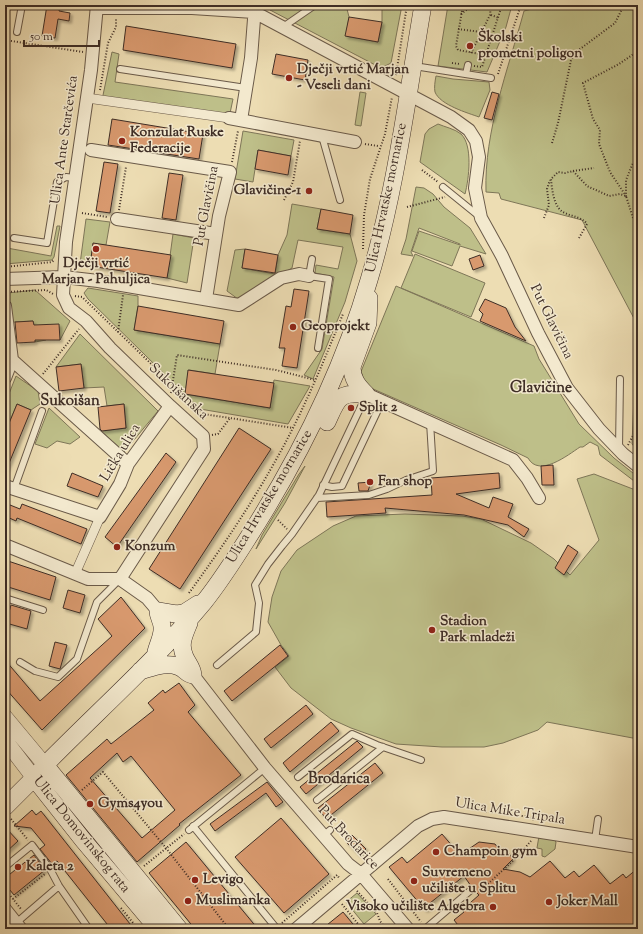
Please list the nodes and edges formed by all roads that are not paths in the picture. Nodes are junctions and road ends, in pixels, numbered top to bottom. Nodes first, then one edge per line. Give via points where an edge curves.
1 (22, 5) edge
2 (315, 5) edge
3 (423, 5) edge
4 (98, 6) edge
5 (255, 8) edge
6 (283, 27) junction
7 (17, 32) dead end
8 (413, 65) junction
9 (468, 65) road end
10 (120, 69) dead end
11 (466, 74) junction
12 (492, 78) road end
13 (246, 88) junction
14 (408, 94) junction
15 (86, 98) junction
16 (235, 119) junction
17 (322, 136) junction
18 (355, 142) dead end
19 (91, 150) dead end
20 (75, 178) junction
21 (443, 187) dead end
22 (340, 200) dead end
23 (481, 218) junction
24 (117, 219) road end
25 (216, 234) junction
26 (14, 238) dead end
27 (312, 259) dead end
28 (309, 276) junction
29 (64, 277) junction
30 (5, 279) edge
31 (369, 282) junction
32 (206, 299) junction
33 (5, 306) edge
34 (318, 348) dead end
35 (12, 360) junction
36 (5, 378) edge
37 (620, 379) dead end
38 (366, 394) junction
39 (170, 406) junction
40 (42, 411) dead end
41 (378, 412) dead end
42 (430, 422) junction
43 (621, 451) junction
44 (128, 464) junction
45 (638, 466) edge
46 (290, 468) junction
47 (323, 485) junction
48 (10, 487) edge
49 (317, 498) junction
50 (539, 498) dead end
51 (100, 517) junction
52 (5, 545) edge
53 (75, 574) junction
54 (120, 579) junction
55 (5, 598) edge
56 (205, 600) junction
57 (43, 610) dead end
58 (158, 611) junction
59 (192, 615) junction
60 (154, 656) junction
61 (20, 662) dead end
62 (217, 666) dead end
63 (140, 671) junction
64 (193, 674) junction
65 (5, 717) edge
66 (5, 740) edge
67 (383, 747) junction
68 (421, 760) dead end
69 (265, 768) junction
70 (39, 772) junction
71 (298, 777) dead end
72 (317, 800) dead end
73 (8, 813) edge
74 (598, 819) dead end
75 (595, 840) junction
76 (638, 847) edge
77 (5, 867) edge
78 (361, 874) junction
79 (59, 886) junction
80 (474, 892) road end
81 (5, 909) edge
82 (19, 926) edge
83 (276, 928) edge
84 (89, 929) edge
85 (158, 929) edge
86 (178, 929) edge
87 (296, 929) edge
88 (408, 929) edge
89 (425, 929) edge

1 - 7 lane
2 - 6 lane
3 - 8 main road, Ulica Hrvatske mornarice
4 - 5 street, Ulica Ante Starčevića
4 - 15 street, Ulica Ante Starčevića
5 - 6 street, Ulica Ante Starčevića
5 - 13 street
6 - 14 street, Ulica Ante Starčevića
8 - 11 lane
8 - 14 main road, Ulica Hrvatske mornarice
9 - 11 lane
10 - 13 lane
11 - 12 lane
13 - 16 street
14 - 23 street, Put Glavičina via 451,117 469,130 476,141 478,157 475,188
14 - 31 main road, Ulica Hrvatske mornarice via 396,169
15 - 16 street
15 - 20 street, Ulica Ante Starčevića
16 - 17 street
17 - 18 street
17 - 22 lane
19 - 25 street, Put Glavičina via 230,172
20 - 26 lane via 66,177 58,182 47,243
20 - 29 street, Ulica Ante Starčevića
21 - 23 lane, Put Glavičina
23 - 43 street, Put Glavičina via 567,388 599,429
24 - 25 street
25 - 32 street, Put Glavičina
27 - 28 lane
28 - 32 street via 299,274 281,278 239,305
28 - 34 lane via 329,279
29 - 30 street
29 - 32 street
29 - 39 street, Sukoišanska via 69,308 86,320 110,348
31 - 38 main road via 368,323 352,368 354,380
31 - 46 main road, Ulica Hrvatske mornarice via 334,378
33 - 35 street
35 - 36 street
35 - 44 street
37 - 43 lane
38 - 42 street
38 - 46 main road via 348,394 340,398 320,437
38 - 47 lane
39 - 44 street, Lička ulica
39 - 54 street, Sukoišanska via 203,436 204,449
40 - 48 lane
41 - 47 lane via 342,486
42 - 49 lane via 433,471 369,495
42 - 50 street via 513,460
43 - 45 street, Put Glavičina
44 - 51 street, Lička ulica via 120,484
46 - 56 main road, Ulica Hrvatske mornarice via 238,553
47 - 49 lane
48 - 51 street
49 - 62 lane via 255,585 259,603 256,632
51 - 53 street, Lička ulica
52 - 53 street
53 - 54 street via 88,579
54 - 58 street via 147,598
54 - 61 lane via 97,602 77,659 58,677 35,671
55 - 57 lane
56 - 58 main road via 184,613
56 - 59 main road, Ulica Hrvatske mornarice
58 - 60 main road via 162,631
59 - 60 main road, Ulica Hrvatske mornarice
59 - 64 main road via 182,638 182,651
60 - 63 main road, Ulica Hrvatske mornarice
63 - 64 main road via 167,665 179,666 188,674
63 - 70 main road, Ulica Hrvatske mornarice
64 - 69 street, Put Brodarice
65 - 70 street, Ulica Domovinskog rata
66 - 70 street, Ulica Domovinskog rata
67 - 68 lane
67 - 71 lane via 352,734
67 - 72 lane
69 - 78 street, Put Brodarice via 327,833 348,864
69 - 83 lane via 191,828
70 - 73 main road, Ulica Hrvatske mornarice
70 - 85 main road, Ulica Domovinskog rata via 83,840
70 - 86 main road, Ulica Domovinskog rata
74 - 75 lane
75 - 76 street, Ulica Mike Tripala
75 - 78 street, Ulica Mike Tripala via 444,817 432,819 418,826
77 - 79 lane via 32,845
78 - 87 street, Ulica Mike Tripala
78 - 88 street, Put Brodarice
79 - 82 lane via 26,914
79 - 84 lane
80 - 89 lane
81 - 82 street

